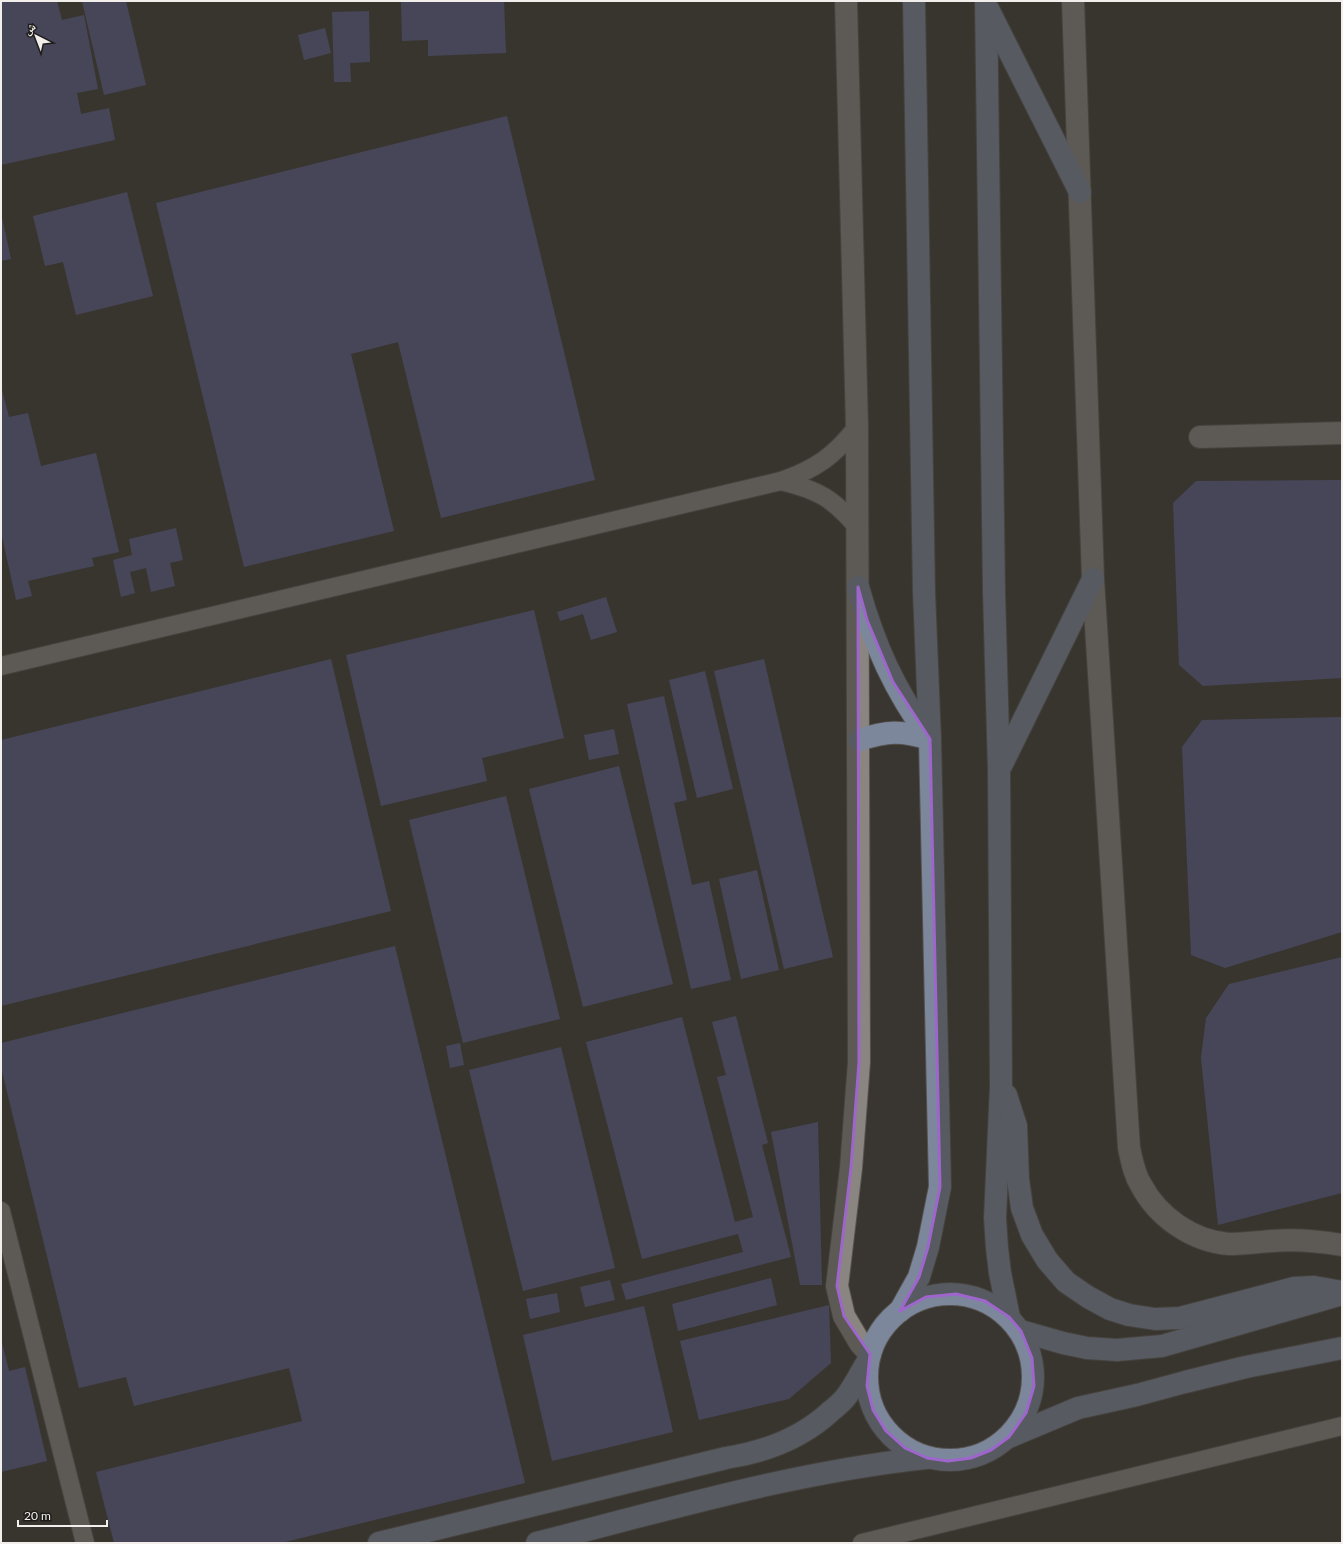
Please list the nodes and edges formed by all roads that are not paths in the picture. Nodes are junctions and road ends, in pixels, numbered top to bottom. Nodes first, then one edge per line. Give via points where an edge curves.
1 (846, 1) edge
2 (914, 1) edge
3 (1073, 1) edge
4 (986, 3) edge
5 (1080, 192) junction
6 (858, 427) junction
7 (1342, 433) edge
8 (1200, 437) dead end
9 (780, 481) junction
10 (858, 528) junction
11 (1093, 579) junction
12 (858, 587) junction
13 (1, 666) edge
14 (930, 739) junction
15 (859, 740) junction
16 (998, 771) junction
17 (1001, 1086) junction
18 (1, 1211) edge
19 (1342, 1245) edge
20 (1342, 1293) edge
21 (900, 1311) junction
22 (1015, 1324) junction
23 (1342, 1348) edge
24 (869, 1358) junction
25 (1342, 1426) edge
26 (1009, 1437) junction
27 (927, 1458) junction
28 (85, 1543) edge
29 (379, 1543) edge
30 (537, 1543) edge
31 (862, 1543) edge

1 - 6 street
2 - 14 main road via 924,584
3 - 5 street
4 - 5 main road
4 - 16 main road
5 - 11 street
6 - 9 lane via 842,446 824,461 803,473
6 - 10 street
7 - 8 street
9 - 10 lane via 803,486 824,496 843,510
9 - 13 lane
10 - 12 street
11 - 16 main road
11 - 19 street via 1129,1148 1140,1185 1151,1201 1178,1226 1210,1240 1227,1244 1298,1240
12 - 14 main road via 867,620 887,670 910,712
12 - 15 street
14 - 15 main road via 912,733 894,732 876,734
14 - 21 main road via 940,1187 928,1247 918,1277
15 - 24 street via 859,1062 851,1168 837,1286 844,1316
16 - 17 main road
17 - 20 main road via 1016,1126 1022,1208 1032,1235 1047,1260 1066,1282 1088,1297 1129,1315 1155,1319 1180,1318 1294,1288 1314,1287
17 - 22 main road via 995,1218 997,1248
18 - 28 lane
20 - 22 main road via 1162,1346 1117,1350 1087,1348 1063,1343
21 - 22 main road via 926,1297 956,1294 985,1301
21 - 24 main road via 881,1330
22 - 26 main road via 1032,1358 1034,1386 1026,1413
23 - 26 main road via 1246,1367 1078,1408
24 - 27 main road via 867,1386 873,1410 886,1431 904,1448
24 - 29 main road via 844,1398 823,1418 797,1436 773,1447
25 - 31 lane
26 - 27 main road via 991,1450 971,1458 948,1461
27 - 30 main road via 882,1462 795,1478

